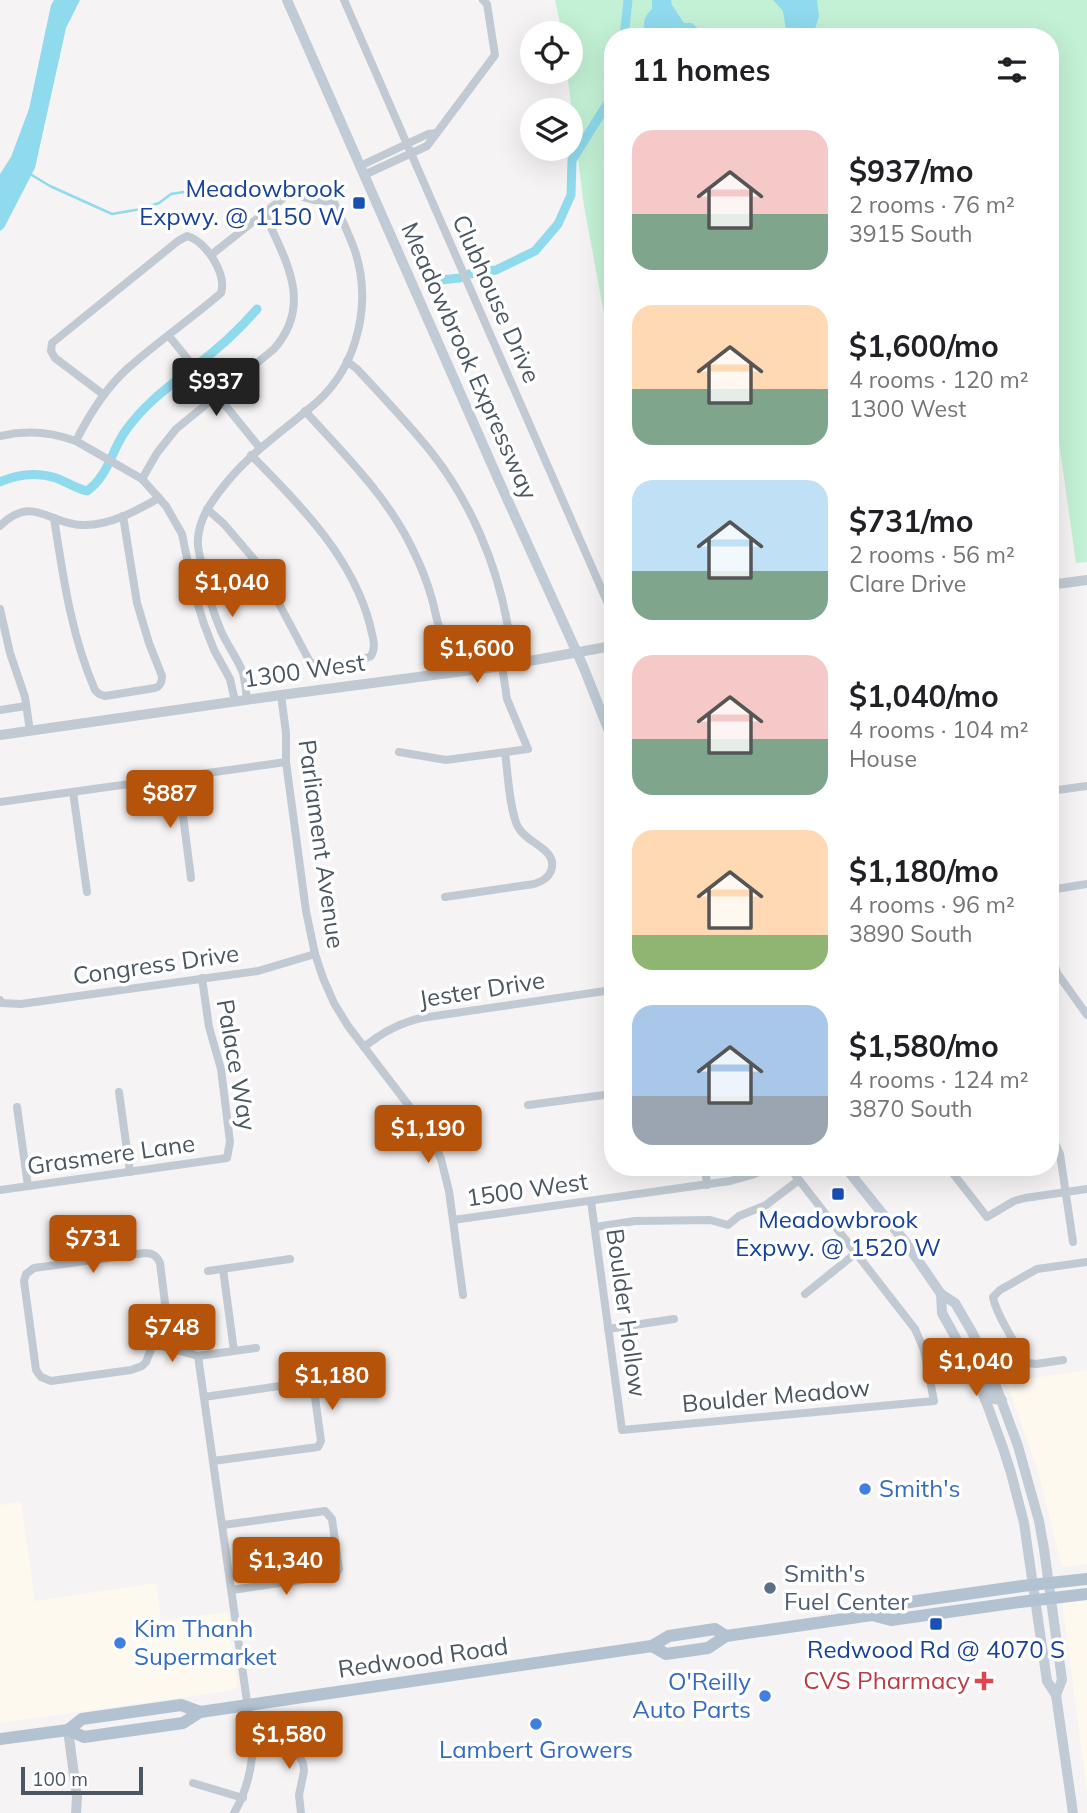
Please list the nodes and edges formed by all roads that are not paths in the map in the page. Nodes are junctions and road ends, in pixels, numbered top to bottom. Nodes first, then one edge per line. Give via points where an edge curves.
1 (287, 0) edge
2 (344, 0) edge
3 (483, 0) edge
4 (436, 134) junction
5 (406, 143) junction
6 (411, 154) junction
7 (362, 170) junction
8 (264, 212) junction
9 (211, 255) junction
10 (169, 336) junction
11 (347, 361) junction
12 (104, 394) junction
13 (216, 396) junction
14 (305, 411) junction
15 (0, 436) edge
16 (76, 441) junction
17 (260, 448) junction
18 (251, 455) junction
19 (142, 479) junction
20 (159, 498) junction
21 (207, 509) junction
22 (123, 516) junction
23 (54, 518) junction
24 (0, 526) edge
25 (1087, 580) edge
26 (1059, 584) edge
27 (604, 595) edge
28 (0, 609) edge
29 (604, 648) edge
30 (576, 653) junction
31 (502, 666) junction
32 (281, 695) junction
33 (247, 699) junction
34 (235, 701) junction
35 (26, 706) junction
36 (0, 710) edge
37 (604, 720) edge
38 (30, 730) junction
39 (0, 736) edge
40 (399, 752) dead end
41 (505, 753) junction
42 (286, 762) junction
43 (178, 777) junction
44 (1087, 786) edge
45 (1059, 790) edge
46 (72, 792) junction
47 (0, 802) edge
48 (191, 878) dead end
49 (1087, 884) edge
50 (1059, 889) edge
51 (87, 892) dead end
52 (445, 897) dead end
53 (315, 954) junction
54 (1059, 976) edge
55 (202, 978) junction
56 (604, 991) edge
57 (1, 1002) edge
58 (1087, 1014) edge
59 (364, 1047) junction
60 (119, 1092) dead end
61 (604, 1095) edge
62 (528, 1105) dead end
63 (17, 1107) dead end
64 (1059, 1152) edge
65 (227, 1158) joint
66 (130, 1172) junction
67 (706, 1176) edge
68 (748, 1176) edge
69 (796, 1176) edge
70 (852, 1176) edge
71 (955, 1176) edge
72 (799, 1180) junction
73 (707, 1185) junction
74 (28, 1186) junction
75 (1087, 1189) edge
76 (0, 1190) edge
77 (1065, 1192) junction
78 (591, 1201) junction
79 (453, 1220) junction
80 (594, 1227) junction
81 (1073, 1242) dead end
82 (856, 1253) junction
83 (290, 1259) dead end
84 (1087, 1262) edge
85 (223, 1269) junction
86 (208, 1271) dead end
87 (805, 1294) dead end
88 (941, 1294) junction
89 (463, 1295) dead end
90 (674, 1320) dead end
91 (608, 1329) junction
92 (157, 1334) junction
93 (154, 1343) junction
94 (256, 1348) dead end
95 (234, 1351) junction
96 (198, 1356) junction
97 (967, 1358) junction
98 (1063, 1360) dead end
99 (204, 1397) junction
100 (1002, 1400) junction
101 (622, 1430) joint
102 (213, 1461) junction
103 (223, 1525) junction
104 (1087, 1579) edge
105 (1049, 1584) junction
106 (1033, 1586) junction
107 (232, 1590) junction
108 (1087, 1594) edge
109 (1051, 1599) junction
110 (1035, 1600) junction
111 (872, 1615) junction
112 (1056, 1695) junction
113 (248, 1704) junction
114 (290, 1727) dead end
115 (68, 1730) junction
116 (0, 1740) edge
117 (193, 1783) dead end
118 (243, 1798) junction
119 (76, 1813) edge
120 (234, 1813) edge
121 (301, 1813) edge
122 (1073, 1813) edge

1 - 7 main road, Meadowbrook Expressway
2 - 5 street, Clubhouse Drive
3 - 4 street via 495,55
4 - 5 street
4 - 6 street via 427,146
5 - 6 street, Clubhouse Drive
5 - 7 street
6 - 7 street
6 - 27 street, Clubhouse Drive
7 - 30 main road, Meadowbrook Expressway
8 - 9 street
8 - 11 street via 291,194 334,202 355,252 362,287 358,333
8 - 13 street via 293,282 292,318 274,349
9 - 10 street via 223,289
9 - 12 street via 187,236 52,343 55,358
10 - 12 street
10 - 13 street
11 - 14 street via 330,388
11 - 14 street via 417,435 461,496 496,575 506,635 447,645 422,570 401,527 377,492
12 - 16 street
13 - 17 street
13 - 19 street via 167,439
14 - 17 street
15 - 16 street via 31,432
16 - 19 street
17 - 18 street
18 - 21 street
18 - 21 street via 339,556 369,621 372,656 313,664 258,564
19 - 20 street
20 - 22 street
20 - 34 street via 184,541 201,616 230,679
21 - 33 street via 198,540 202,570 225,640 241,670
22 - 23 street via 92,525
22 - 23 street via 137,603 162,676 155,688 105,695 95,690 72,622
23 - 24 street via 28,512 11,516
25 - 26 street
28 - 35 street
29 - 30 street, 1300 West
30 - 31 street, 1300 West
30 - 37 main road, Meadowbrook Expressway
31 - 32 street, 1300 West
31 - 41 street via 508,699 528,749
32 - 33 street, 1300 West
32 - 42 street, Parliament Avenue
33 - 34 street, 1300 West
34 - 38 street, 1300 West
35 - 36 street
35 - 38 street
38 - 39 street, 1300 West
40 - 41 street via 446,760
41 - 52 street via 517,825 522,834 547,851 550,873 534,884
42 - 43 street
42 - 53 street, Parliament Avenue
43 - 46 street
43 - 48 street
44 - 45 street
46 - 47 street
46 - 51 street
49 - 50 street
53 - 55 street, Congress Drive via 270,968
53 - 59 street, Parliament Avenue via 334,1003
54 - 58 street
55 - 57 street, Congress Drive via 21,1004
55 - 65 street, Palace Way via 221,1069 230,1142
56 - 59 street, Jester Drive via 421,1018 388,1030
59 - 79 street, Parliament Avenue via 432,1139 447,1181
60 - 66 street
61 - 62 street
63 - 74 street
64 - 77 street
65 - 66 street, Grasmere Lane
66 - 74 street, Grasmere Lane
67 - 73 street
68 - 73 street, 1500 West
69 - 72 street
70 - 88 main road
71 - 77 street via 987,1217 1014,1200
72 - 80 street via 729,1225 710,1220
72 - 82 street
73 - 78 street, 1500 West
74 - 76 street, Grasmere Lane
75 - 77 street
77 - 81 street
78 - 79 street, 1500 West
78 - 80 street, Boulder Hollow
79 - 89 street, Parliament Avenue
80 - 91 street, Boulder Hollow
82 - 87 street
82 - 101 street, Boulder Meadow via 915,1329 934,1401
83 - 85 street
84 - 98 street via 1037,1269 993,1297 1028,1363
85 - 86 street
85 - 95 street
88 - 97 main road via 942,1313
88 - 100 main road via 955,1303 966,1320
90 - 91 street
91 - 101 street, Boulder Hollow
92 - 93 street
92 - 93 street via 166,1311 160,1264 154,1254 34,1268 24,1278 36,1370 44,1379 137,1368 146,1362
92 - 96 street
93 - 96 street
94 - 95 street
95 - 96 street
96 - 99 street
97 - 100 main road via 994,1399
97 - 106 main road via 1003,1448 1024,1523
99 - 102 street
99 - 102 street via 307,1382 314,1390 318,1447
100 - 105 main road via 1039,1521
102 - 103 street
103 - 107 street
103 - 107 street via 325,1511 332,1519 339,1569 335,1575
104 - 105 main road, Redwood Road
105 - 106 main road, Redwood Road
105 - 109 main road
106 - 110 main road
106 - 111 main road, Redwood Road via 889,1605
107 - 113 street
108 - 109 main road, Redwood Road
109 - 110 main road, Redwood Road
109 - 112 main road via 1062,1680
110 - 111 main road, Redwood Road via 891,1620
110 - 112 main road via 1047,1681
111 - 113 main road, Redwood Road via 726,1636 715,1629 669,1636 652,1646
112 - 122 main road
113 - 115 main road, Redwood Road via 200,1712 181,1705 82,1719
113 - 118 street via 252,1764
114 - 121 street via 293,1746 303,1763
115 - 116 main road, Redwood Road
115 - 119 street
117 - 118 street
118 - 120 street

